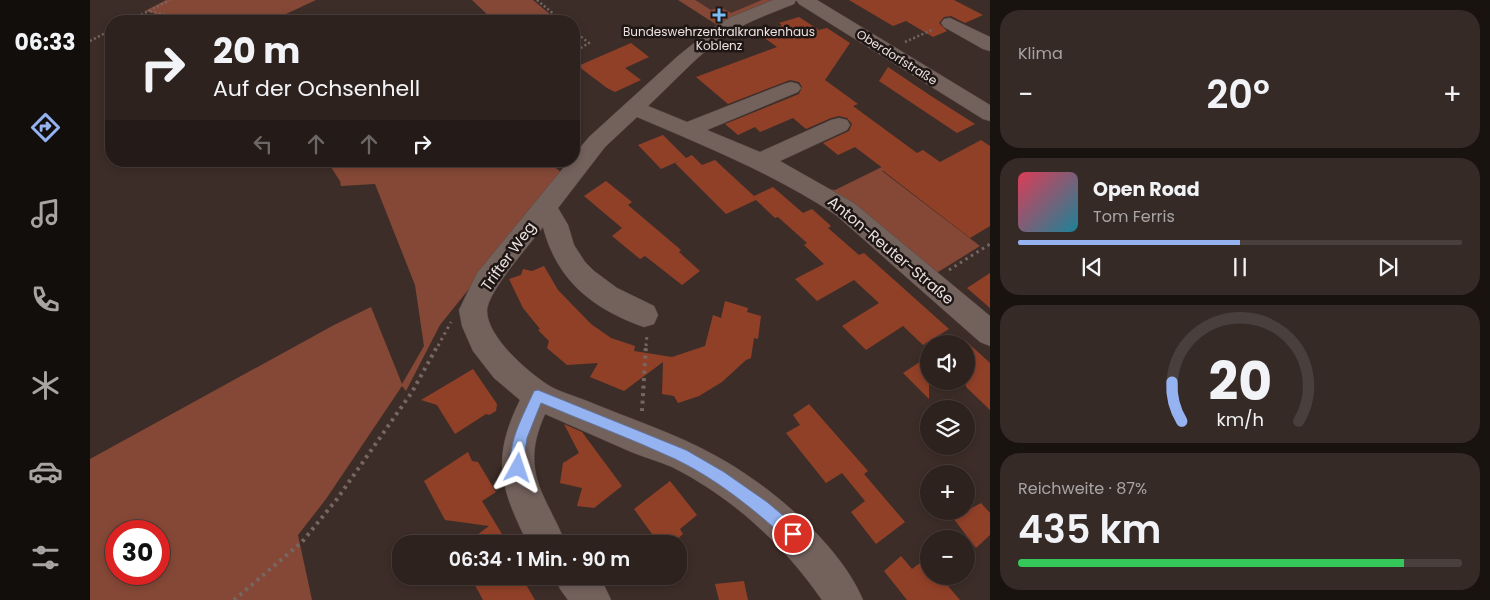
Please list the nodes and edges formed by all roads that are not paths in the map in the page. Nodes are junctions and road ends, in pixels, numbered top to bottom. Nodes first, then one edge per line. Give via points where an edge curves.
1 (788, 0) edge
2 (805, 0) edge
3 (950, 22) road end
4 (990, 45) edge
5 (791, 88) dead end
6 (635, 108) junction
7 (990, 114) edge
8 (838, 126) dead end
9 (686, 130) junction
10 (761, 161) junction
11 (580, 163) edge
12 (577, 167) edge
13 (543, 208) junction
14 (644, 315) road end
15 (990, 333) edge
16 (538, 396) junction
17 (542, 535) edge
18 (580, 585) edge
19 (592, 600) edge
20 (844, 600) edge

1 - 6 street, Trifter Weg via 720,31
2 - 7 street, Oberdorfstraße
3 - 4 street
5 - 9 street
6 - 9 street, Anton-Reuter-Straße
6 - 11 street, Trifter Weg via 597,142
8 - 10 street
9 - 10 street, Anton-Reuter-Straße
10 - 15 street, Anton-Reuter-Straße via 798,179 845,210
12 - 13 street, Trifter Weg
13 - 14 street via 553,216 561,246 578,271 617,304
13 - 16 street, Trifter Weg via 486,281 473,310 483,342 495,358
16 - 17 street via 520,438 518,468 536,525
16 - 20 street via 681,455 719,477 793,534 824,570
18 - 19 street

